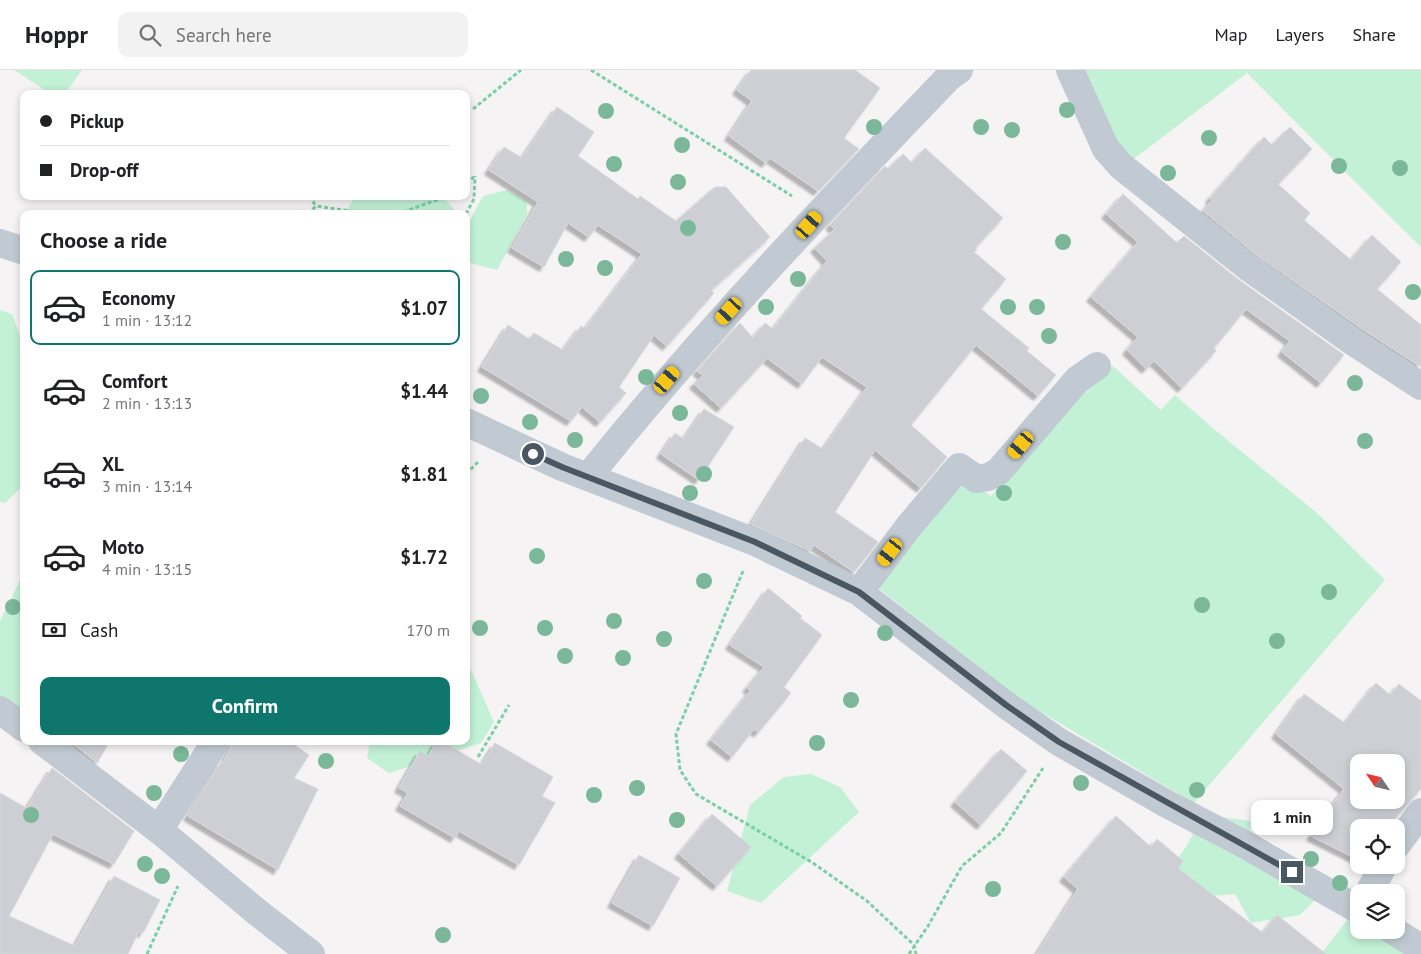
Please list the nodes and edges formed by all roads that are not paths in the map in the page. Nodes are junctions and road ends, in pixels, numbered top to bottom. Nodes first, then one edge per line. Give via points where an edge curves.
1 (959, 70) edge
2 (1070, 70) edge
3 (0, 244) edge
4 (20, 250) edge
5 (1097, 366) dead end
6 (1421, 386) edge
7 (470, 424) edge
8 (588, 477) junction
9 (859, 592) junction
10 (0, 710) edge
11 (20, 725) edge
12 (47, 745) edge
13 (213, 745) edge
14 (1421, 812) edge
15 (159, 830) junction
16 (1405, 834) edge
17 (1350, 905) edge
18 (1405, 938) edge
19 (1421, 948) edge
20 (311, 954) edge

1 - 8 street via 820,213 689,355
2 - 6 street via 1106,149 1121,166 1248,267
3 - 4 street
5 - 9 street via 1078,380 998,472 977,479 959,467
7 - 8 street
8 - 9 street via 755,542
9 - 17 street via 1059,742
10 - 11 street
12 - 15 street
13 - 15 street
14 - 16 street
15 - 20 street
18 - 19 street

